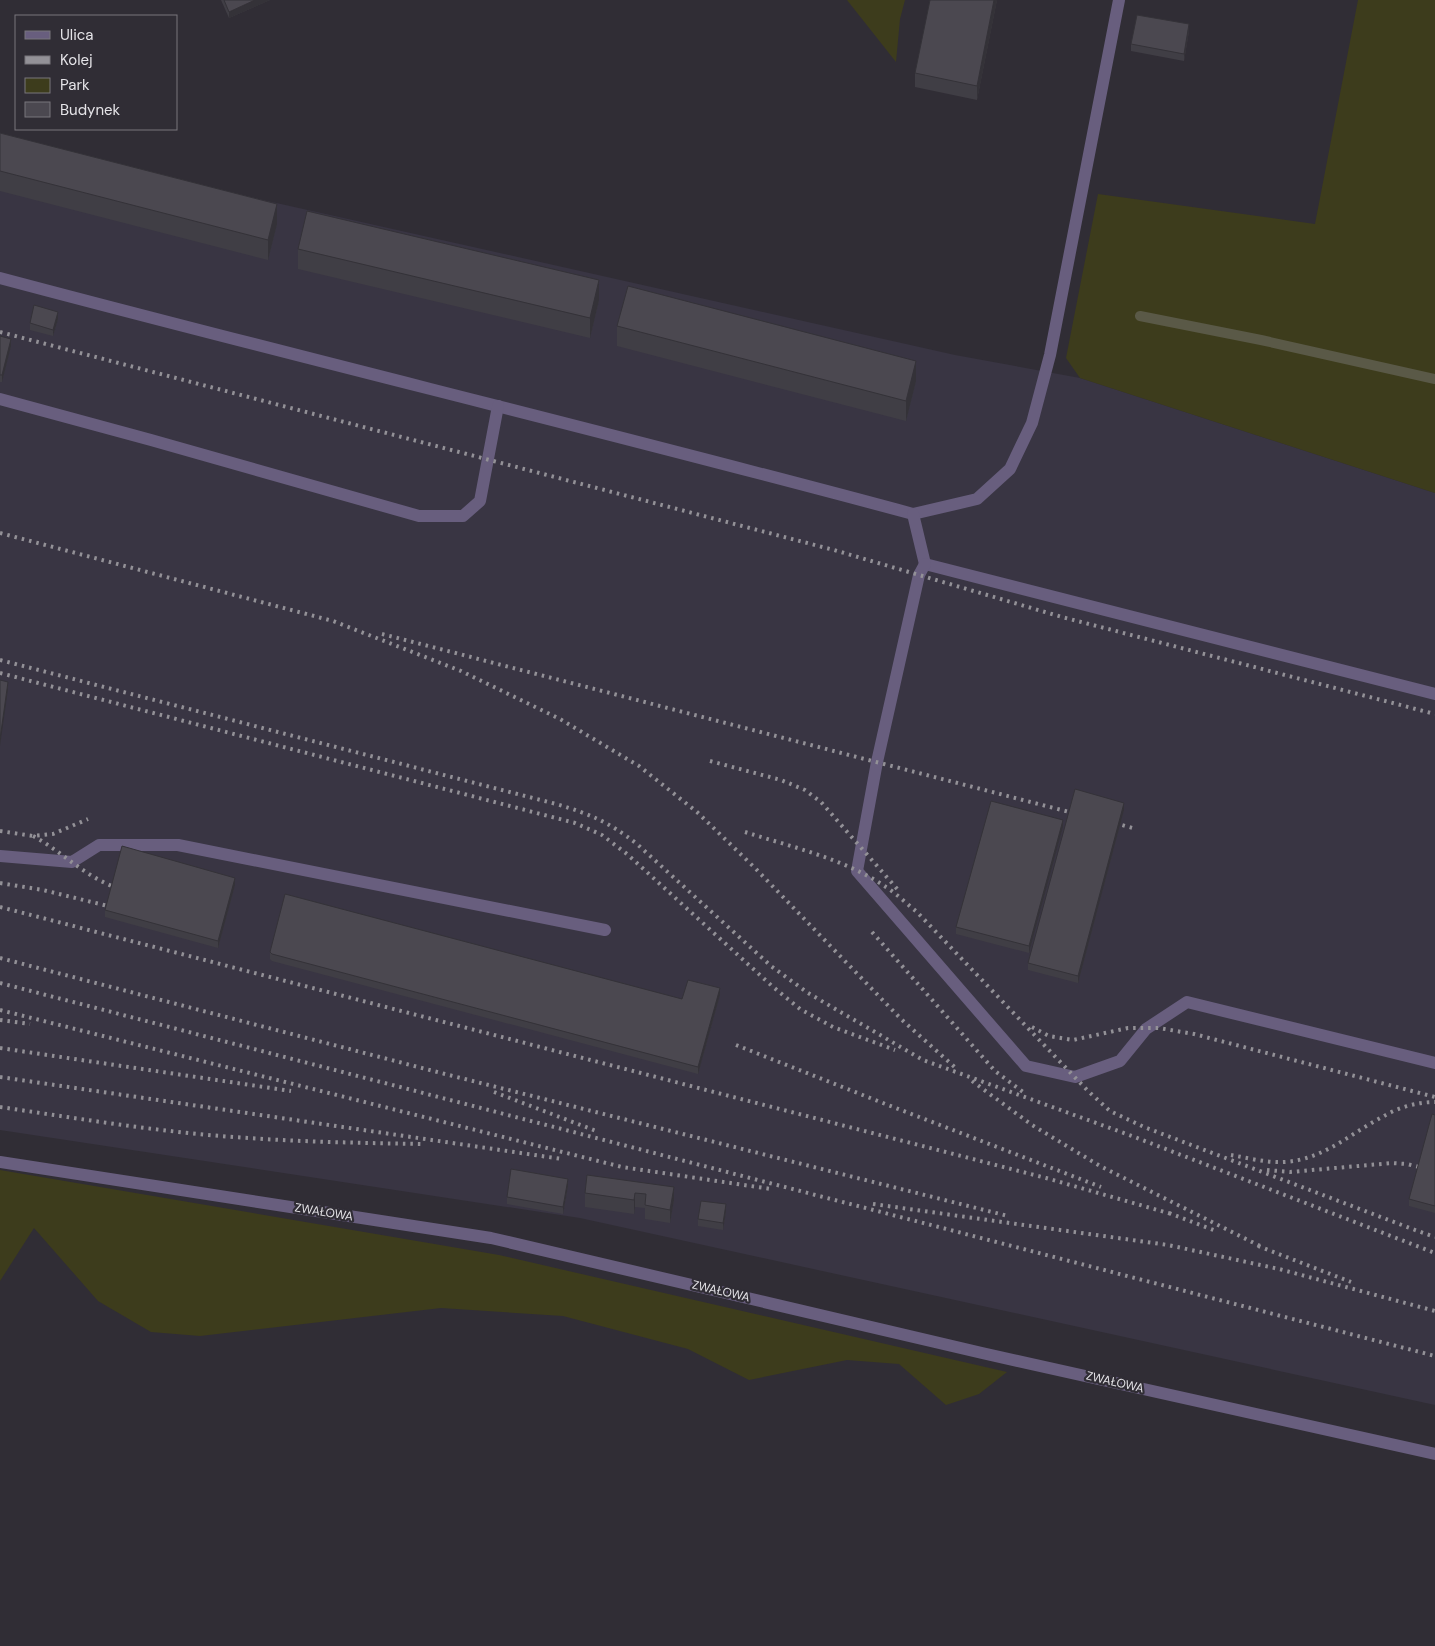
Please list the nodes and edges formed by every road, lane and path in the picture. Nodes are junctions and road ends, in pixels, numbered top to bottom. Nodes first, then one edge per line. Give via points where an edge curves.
1 (1119, 0) edge
2 (0, 278) edge
3 (0, 399) edge
4 (498, 406) junction
5 (913, 514) junction
6 (925, 564) junction
7 (1435, 694) edge
8 (0, 856) edge
9 (605, 930) dead end
10 (1435, 1063) edge
11 (0, 1162) edge
12 (1435, 1454) edge

1 - 5 street via 1050,355 1032,423 1010,469 977,499
2 - 4 street
3 - 4 street via 419,516 463,516 480,500
4 - 5 street
5 - 6 street
6 - 7 street
6 - 10 street via 919,575 877,762 857,871 1026,1066 1075,1078 1120,1061 1146,1028 1186,1002
8 - 9 street via 72,862 99,845 178,845
11 - 12 street, ZWAŁOWA via 491,1238 982,1353

